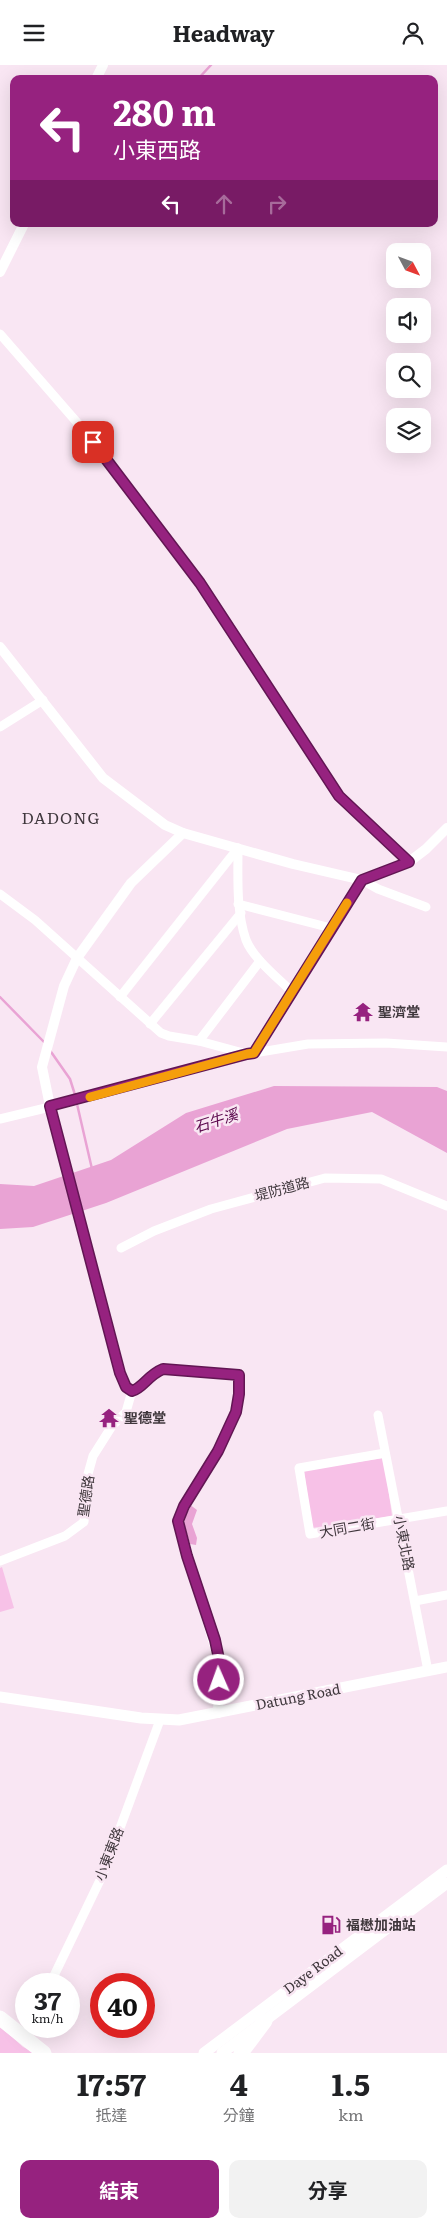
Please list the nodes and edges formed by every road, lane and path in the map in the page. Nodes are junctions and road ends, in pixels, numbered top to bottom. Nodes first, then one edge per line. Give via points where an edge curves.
1 (22, 227) edge
2 (0, 272) edge
3 (0, 334) edge
4 (0, 647) edge
5 (43, 700) junction
6 (0, 727) edge
7 (447, 828) edge
8 (183, 833) junction
9 (238, 848) junction
10 (409, 862) junction
11 (362, 880) junction
12 (0, 894) edge
13 (426, 907) dead end
14 (240, 908) junction
15 (331, 928) junction
16 (77, 958) junction
17 (260, 961) junction
18 (292, 992) junction
19 (120, 997) junction
20 (150, 1024) junction
21 (199, 1041) junction
22 (447, 1047) edge
23 (250, 1053) junction
24 (50, 1106) junction
25 (0, 1119) edge
26 (447, 1206) edge
27 (121, 1248) dead end
28 (132, 1391) junction
29 (378, 1415) dead end
30 (386, 1453) junction
31 (447, 1511) edge
32 (399, 1519) junction
33 (0, 1561) edge
34 (447, 1595) edge
35 (416, 1601) junction
36 (447, 1667) edge
37 (428, 1671) junction
38 (0, 1697) edge
39 (218, 1713) junction
40 (160, 1720) junction
41 (447, 1870) edge
42 (447, 1883) edge
43 (55, 1973) edge
44 (0, 2018) edge
45 (265, 2021) junction
46 (44, 2053) edge
47 (204, 2053) edge
48 (222, 2053) edge
49 (241, 2053) edge

1 - 2 street
3 - 10 street via 81,427 174,547 344,802
4 - 5 street
5 - 6 street
5 - 8 street via 113,787 165,825
7 - 10 street
8 - 9 street
8 - 16 street via 131,883
9 - 11 street
9 - 14 street
9 - 19 street
10 - 11 street
11 - 13 street
11 - 15 street
12 - 16 street
14 - 15 street
14 - 17 street via 246,941
14 - 20 street
15 - 18 street
16 - 19 street
16 - 24 street via 64,986 42,1067
17 - 18 street
17 - 21 street
18 - 23 street
19 - 20 street
20 - 21 street via 169,1036
21 - 23 street
22 - 23 street via 386,1043 308,1044
23 - 24 street
24 - 25 street
24 - 28 street via 123,1382
26 - 27 street, 堤防道路 via 381,1179 325,1178 210,1209
28 - 33 street, 聖德路 via 126,1412 112,1425 93,1456 88,1474 84,1522 66,1536
28 - 39 street via 153,1373 163,1369 239,1375 236,1412 178,1521 220,1664
29 - 30 street, 小東北路
30 - 32 street, 小東北路
30 - 32 street, 大同二街 via 299,1468 310,1535
31 - 32 street, 大同二街
32 - 35 street, 小東北路
34 - 35 street
35 - 37 street, 小東北路
36 - 37 main road, Datung Road
37 - 39 main road, Datung Road
38 - 40 main road, Datung Road
39 - 40 main road, Datung Road
40 - 43 street, 小東東路 via 103,1874
41 - 47 main road, Daye Road
42 - 45 main road, Daye Road
44 - 46 highway
45 - 48 main road, Daye Road
45 - 49 highway

